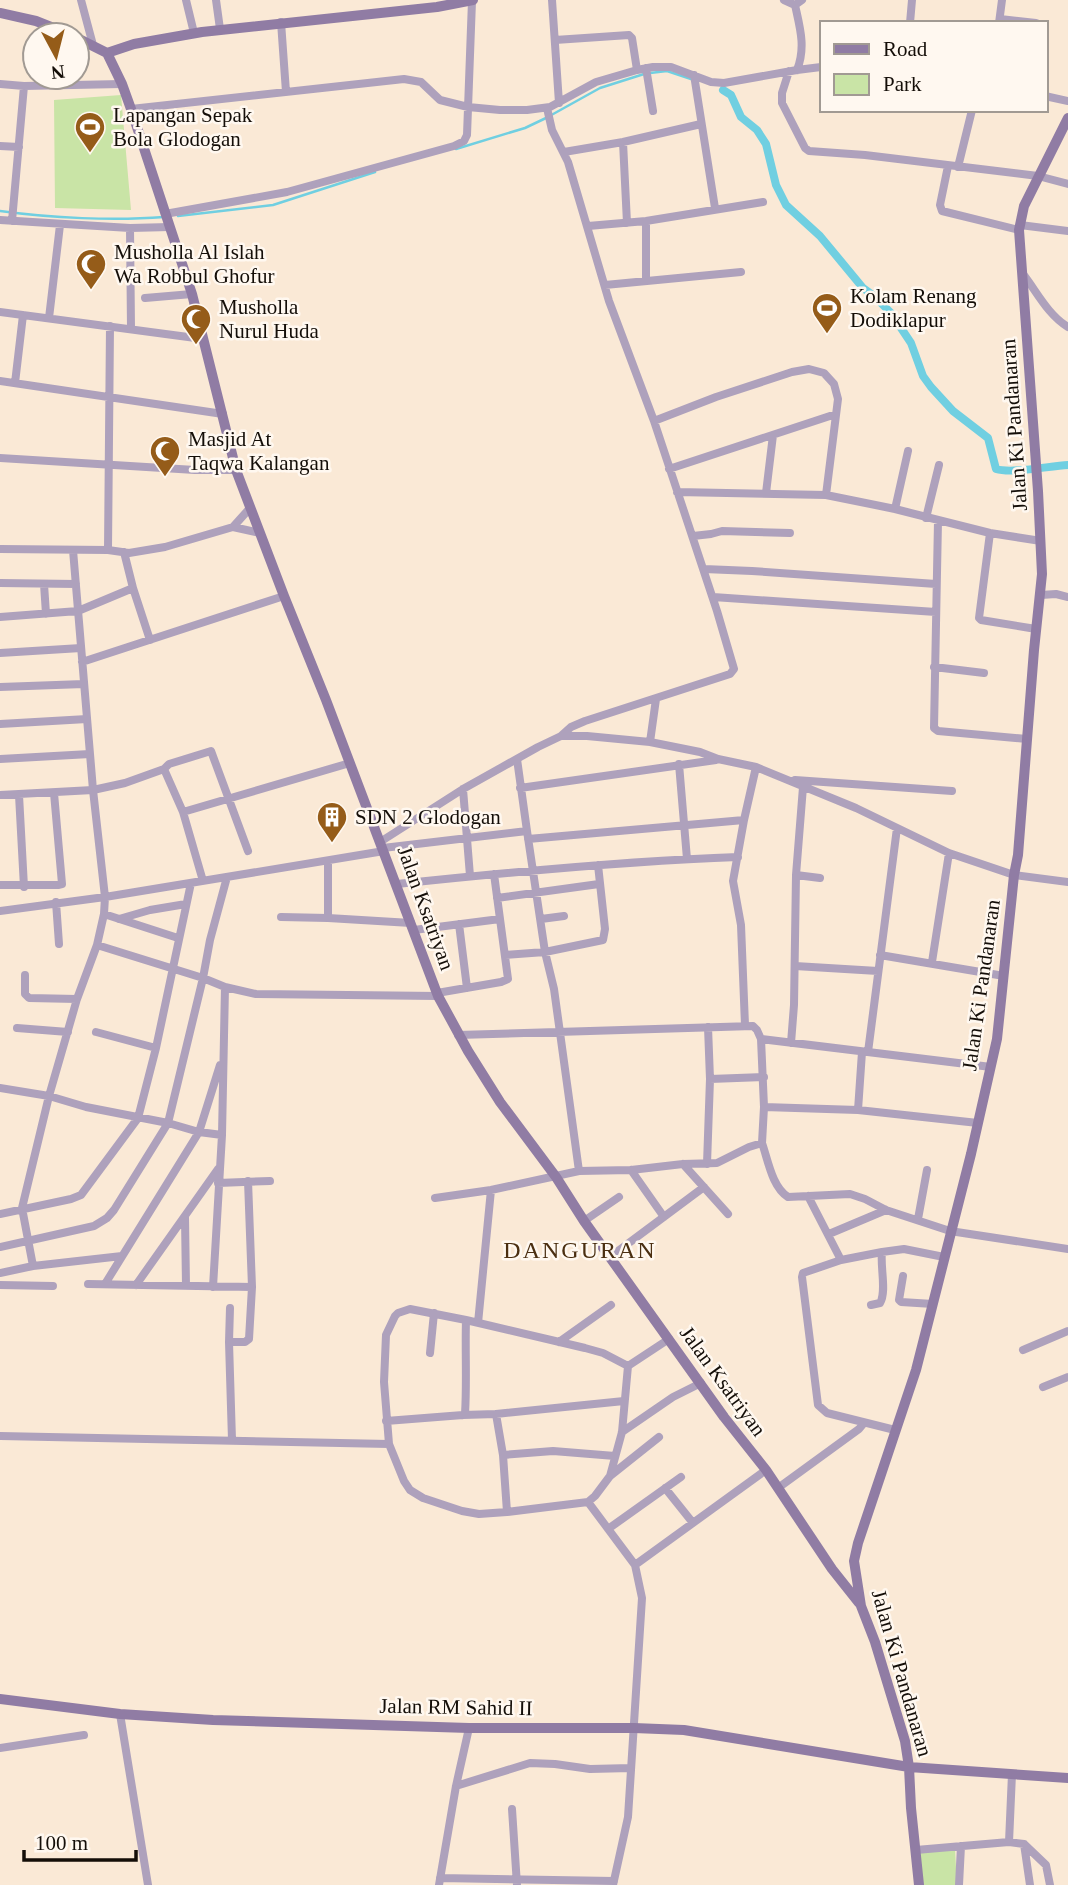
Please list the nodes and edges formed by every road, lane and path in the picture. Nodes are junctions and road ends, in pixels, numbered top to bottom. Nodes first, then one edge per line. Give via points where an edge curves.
1 (81, 0) edge
2 (186, 0) edge
3 (216, 0) edge
4 (472, 0) edge
5 (552, 0) edge
6 (784, 0) edge
7 (912, 0) edge
8 (1002, 0) edge
9 (797, 3) edge
10 (0, 13) edge
11 (36, 21) edge
12 (910, 21) edge
13 (1000, 21) edge
14 (281, 22) junction
15 (220, 29) junction
16 (194, 33) junction
17 (555, 40) junction
18 (93, 45) joint
19 (107, 53) junction
20 (820, 67) edge
21 (799, 70) junction
22 (644, 71) junction
23 (694, 80) junction
24 (0, 84) edge
25 (122, 84) junction
26 (91, 85) edge
27 (21, 86) edge
28 (24, 91) edge
29 (286, 92) junction
30 (1047, 96) edge
31 (1068, 101) edge
32 (559, 103) junction
33 (468, 107) junction
34 (547, 108) junction
35 (131, 110) junction
36 (653, 111) dead end
37 (972, 112) edge
38 (1068, 118) edge
39 (701, 124) junction
40 (1063, 139) edge
41 (623, 142) junction
42 (0, 146) edge
43 (19, 147) junction
44 (564, 152) junction
45 (948, 166) junction
46 (958, 167) junction
47 (1038, 176) junction
48 (1068, 184) edge
49 (762, 202) dead end
50 (715, 208) junction
51 (167, 219) junction
52 (0, 220) edge
53 (12, 220) junction
54 (646, 220) junction
55 (627, 223) junction
56 (60, 225) junction
57 (588, 226) junction
58 (130, 228) junction
59 (1020, 228) junction
60 (1068, 231) edge
61 (741, 272) dead end
62 (1023, 274) junction
63 (646, 280) junction
64 (605, 285) junction
65 (192, 294) junction
66 (145, 298) dead end
67 (0, 312) edge
68 (23, 315) junction
69 (49, 318) junction
70 (110, 326) junction
71 (1068, 327) edge
72 (131, 328) junction
73 (203, 339) junction
74 (0, 381) edge
75 (15, 383) junction
76 (110, 397) junction
77 (223, 414) junction
78 (836, 414) junction
79 (654, 421) junction
80 (773, 435) junction
81 (908, 451) dead end
82 (0, 458) edge
83 (110, 464) junction
84 (939, 465) dead end
85 (669, 469) junction
86 (236, 470) junction
87 (677, 492) junction
88 (766, 494) junction
89 (826, 495) junction
90 (250, 508) junction
91 (895, 509) junction
92 (926, 518) junction
93 (938, 521) junction
94 (233, 527) junction
95 (260, 533) junction
96 (790, 533) dead end
97 (990, 533) junction
98 (692, 536) junction
99 (1041, 541) junction
100 (0, 549) edge
101 (73, 550) junction
102 (108, 550) junction
103 (124, 552) junction
104 (704, 569) junction
105 (0, 583) edge
106 (44, 584) junction
107 (76, 584) junction
108 (936, 584) junction
109 (133, 588) junction
110 (1041, 595) junction
111 (284, 596) junction
112 (713, 597) junction
113 (1068, 597) edge
114 (78, 611) junction
115 (936, 612) junction
116 (46, 614) junction
117 (0, 617) edge
118 (1036, 629) junction
119 (150, 640) junction
120 (81, 648) junction
121 (0, 653) edge
122 (82, 662) junction
123 (934, 667) junction
124 (984, 673) dead end
125 (84, 684) junction
126 (0, 687) edge
127 (656, 699) junction
128 (87, 719) junction
129 (0, 724) edge
130 (561, 736) junction
131 (1027, 739) junction
132 (650, 742) junction
133 (90, 754) junction
134 (0, 759) edge
135 (517, 759) junction
136 (718, 759) junction
137 (350, 762) junction
138 (679, 764) junction
139 (756, 767) junction
140 (164, 769) junction
141 (786, 779) junction
142 (803, 787) junction
143 (520, 788) junction
144 (463, 789) junction
145 (93, 790) junction
146 (952, 791) dead end
147 (54, 793) junction
148 (19, 795) junction
149 (0, 796) edge
150 (229, 800) junction
151 (183, 812) junction
152 (744, 820) junction
153 (685, 824) junction
154 (897, 828) junction
155 (528, 835) junction
156 (467, 837) junction
157 (382, 847) junction
158 (248, 851) dead end
159 (949, 853) junction
160 (738, 857) junction
161 (687, 859) junction
162 (328, 861) junction
163 (598, 865) junction
164 (534, 870) junction
165 (494, 874) junction
166 (796, 875) junction
167 (1014, 875) junction
168 (470, 876) junction
169 (227, 877) junction
170 (820, 878) dead end
171 (203, 881) junction
172 (1068, 882) edge
173 (191, 883) junction
174 (397, 884) junction
175 (599, 884) junction
176 (0, 885) edge
177 (24, 887) junction
178 (537, 891) junction
179 (105, 897) junction
180 (497, 898) junction
181 (56, 902) junction
182 (186, 904) junction
183 (0, 911) edge
184 (104, 914) junction
185 (564, 916) dead end
186 (281, 918) dead end
187 (328, 918) junction
188 (119, 919) junction
189 (500, 919) junction
190 (541, 919) junction
191 (459, 924) junction
192 (412, 926) junction
193 (178, 938) junction
194 (59, 944) dead end
195 (97, 944) junction
196 (545, 951) junction
197 (505, 955) junction
198 (880, 955) junction
199 (932, 962) junction
200 (795, 966) junction
201 (173, 968) junction
202 (878, 971) junction
203 (25, 975) dead end
204 (1004, 976) junction
205 (203, 978) junction
206 (225, 987) junction
207 (467, 988) junction
208 (437, 994) junction
209 (77, 999) junction
210 (746, 1025) junction
211 (708, 1027) junction
212 (17, 1028) dead end
213 (68, 1032) junction
214 (96, 1032) dead end
215 (560, 1032) junction
216 (458, 1035) junction
217 (761, 1039) junction
218 (791, 1044) junction
219 (156, 1048) junction
220 (865, 1052) junction
221 (223, 1055) junction
222 (991, 1067) junction
223 (764, 1077) junction
224 (710, 1079) junction
225 (0, 1088) edge
226 (50, 1096) junction
227 (764, 1107) junction
228 (858, 1110) junction
229 (138, 1118) junction
230 (168, 1123) junction
231 (978, 1123) junction
232 (199, 1132) junction
233 (222, 1135) junction
234 (762, 1143) junction
235 (683, 1164) junction
236 (707, 1164) junction
237 (220, 1167) junction
238 (631, 1170) junction
239 (928, 1170) dead end
240 (579, 1171) junction
241 (556, 1177) junction
242 (248, 1181) junction
243 (270, 1181) dead end
244 (219, 1183) junction
245 (704, 1187) junction
246 (491, 1189) junction
247 (808, 1196) junction
248 (620, 1197) dead end
249 (435, 1198) dead end
250 (22, 1208) junction
251 (886, 1210) junction
252 (0, 1213) edge
253 (728, 1214) dead end
254 (185, 1216) junction
255 (664, 1217) junction
256 (918, 1219) junction
257 (584, 1221) junction
258 (950, 1231) junction
259 (829, 1234) junction
260 (29, 1241) junction
261 (0, 1247) edge
262 (1068, 1250) edge
263 (882, 1252) junction
264 (122, 1256) junction
265 (610, 1257) junction
266 (944, 1257) junction
267 (841, 1260) junction
268 (33, 1266) junction
269 (0, 1273) edge
270 (903, 1276) dead end
271 (88, 1284) dead end
272 (105, 1284) junction
273 (0, 1285) edge
274 (136, 1285) junction
275 (53, 1286) dead end
276 (186, 1286) junction
277 (213, 1287) junction
278 (251, 1287) junction
279 (933, 1304) junction
280 (611, 1305) dead end
281 (871, 1305) dead end
282 (230, 1308) dead end
283 (434, 1313) junction
284 (466, 1320) junction
285 (478, 1323) junction
286 (1068, 1331) edge
287 (669, 1339) junction
288 (229, 1342) junction
289 (559, 1342) junction
290 (1023, 1350) dead end
291 (430, 1353) dead end
292 (628, 1366) junction
293 (1068, 1377) edge
294 (701, 1382) junction
295 (1043, 1387) dead end
296 (624, 1402) junction
297 (463, 1415) junction
298 (496, 1415) junction
299 (386, 1421) junction
300 (864, 1423) junction
301 (895, 1430) junction
302 (622, 1432) junction
303 (0, 1436) edge
304 (659, 1437) dead end
305 (232, 1440) junction
306 (389, 1444) junction
307 (503, 1455) junction
308 (615, 1456) junction
309 (766, 1470) junction
310 (610, 1476) junction
311 (681, 1477) dead end
312 (665, 1488) junction
313 (778, 1488) junction
314 (588, 1502) junction
315 (507, 1512) junction
316 (693, 1523) junction
317 (608, 1529) junction
318 (854, 1561) junction
319 (635, 1565) junction
320 (832, 1569) junction
321 (860, 1606) junction
322 (0, 1699) edge
323 (120, 1714) junction
324 (468, 1728) junction
325 (634, 1728) junction
326 (84, 1735) dead end
327 (0, 1748) edge
328 (909, 1763) junction
329 (631, 1769) junction
330 (1012, 1774) junction
331 (1068, 1778) edge
332 (456, 1786) junction
333 (512, 1809) dead end
334 (1009, 1842) junction
335 (1024, 1844) junction
336 (961, 1846) junction
337 (916, 1850) junction
338 (439, 1881) edge
339 (517, 1882) edge
340 (613, 1883) edge
341 (148, 1885) edge
342 (919, 1885) edge
343 (959, 1885) edge
344 (1030, 1885) edge
345 (1050, 1885) edge

1 - 18 street
2 - 16 street
3 - 15 street
4 - 14 street
4 - 33 street
5 - 17 street
6 - 9 street
7 - 12 street
8 - 13 street
9 - 21 street via 803,42
10 - 11 street
14 - 15 street
14 - 29 street
15 - 16 street
16 - 19 street
17 - 22 street via 629,35
17 - 32 street
18 - 19 street
19 - 25 street, Jalan Ksatriyan
20 - 21 street
21 - 23 street via 724,83
21 - 45 street via 782,93 782,103 808,151
22 - 23 street via 671,67
22 - 32 street via 596,82
22 - 36 street
23 - 39 street
24 - 27 street
25 - 26 street
25 - 35 street, Jalan Ksatriyan
28 - 43 street
29 - 33 street via 410,79 421,82 440,100
29 - 35 street
30 - 31 street
32 - 34 street
33 - 34 street
33 - 51 street via 467,137 458,145
34 - 44 street
35 - 51 street, Jalan Ksatriyan
37 - 46 street
38 - 40 street, Jalan Ki Pandanaran
39 - 41 street
39 - 50 street
40 - 47 street, Jalan Ki Pandanaran
41 - 44 street
41 - 55 street
42 - 43 street
43 - 53 street
44 - 57 street
45 - 46 street
45 - 59 street via 942,211
46 - 47 street
47 - 48 street
47 - 59 street, Jalan Ki Pandanaran
49 - 50 street
50 - 54 street
51 - 58 street
51 - 65 street, Jalan Ksatriyan
52 - 53 street
53 - 56 street
54 - 55 street
54 - 63 street
55 - 57 street
56 - 58 street
56 - 69 street
57 - 64 street
58 - 72 street
59 - 60 street
59 - 62 street, Jalan Ki Pandanaran
61 - 63 street
62 - 71 street
62 - 99 street, Jalan Ki Pandanaran
63 - 64 street
64 - 79 street
65 - 66 street
65 - 73 street, Jalan Ksatriyan
67 - 68 street
68 - 69 street
68 - 75 street
69 - 70 street
70 - 72 street
70 - 76 street
72 - 73 street
73 - 77 street, Jalan Ksatriyan
74 - 75 street
75 - 76 street
76 - 77 street
76 - 83 street
77 - 86 street, Jalan Ksatriyan
78 - 79 street via 832,380 809,369
78 - 80 street
78 - 89 street
79 - 85 street
80 - 85 street
80 - 88 street
81 - 91 street
82 - 83 street
83 - 86 street
83 - 102 street
84 - 92 street
85 - 87 street
86 - 90 street, Jalan Ksatriyan
87 - 88 street
87 - 98 street
88 - 89 street
89 - 91 street
90 - 94 street
90 - 95 street, Jalan Ksatriyan
91 - 92 street
92 - 93 street
93 - 97 street
93 - 108 street
94 - 95 street
94 - 103 street via 149,551
95 - 111 street, Jalan Ksatriyan
96 - 98 street via 721,531
97 - 99 street
97 - 118 street via 979,618
98 - 104 street
99 - 110 street, Jalan Ki Pandanaran
100 - 101 street
101 - 102 street
101 - 107 street
102 - 103 street
103 - 109 street
104 - 108 street
104 - 112 street
105 - 106 street
106 - 107 street
106 - 116 street
107 - 114 street
108 - 115 street
109 - 114 street
109 - 119 street
110 - 113 street
110 - 118 street, Jalan Ki Pandanaran
111 - 119 street
111 - 137 street, Jalan Ksatriyan
112 - 115 street
112 - 127 street via 733,672
114 - 116 street
114 - 120 street
115 - 123 street
116 - 117 street
118 - 131 street, Jalan Ki Pandanaran
119 - 122 street
120 - 121 street
120 - 122 street
122 - 125 street
123 - 124 street
123 - 131 street via 935,730
125 - 126 street
125 - 128 street
127 - 130 street via 574,726
127 - 132 street
128 - 129 street
128 - 133 street
130 - 132 street
130 - 135 street
131 - 167 street, Jalan Ki Pandanaran
132 - 136 street
133 - 134 street
133 - 145 street
135 - 143 street
135 - 144 street
136 - 138 street
136 - 139 street
137 - 150 street
137 - 157 street, Jalan Ksatriyan
138 - 143 street
138 - 153 street
139 - 141 street
139 - 152 street
140 - 145 street
140 - 150 street via 211,751
140 - 151 street
141 - 142 street
141 - 146 street
142 - 154 street
142 - 166 street
143 - 155 street
144 - 156 street
144 - 157 street
145 - 147 street
145 - 179 street
147 - 148 street
147 - 177 street via 62,883
148 - 149 street
148 - 177 street
150 - 151 street
150 - 158 street
151 - 171 street
152 - 153 street
152 - 160 street
153 - 155 street
153 - 161 street
154 - 159 street
154 - 198 street
155 - 156 street
155 - 164 street
156 - 157 street
156 - 168 street
157 - 162 street
157 - 174 street, Jalan Ksatriyan
159 - 167 street
159 - 199 street
160 - 161 street
160 - 210 street via 733,886 741,925
161 - 163 street
162 - 169 street
162 - 187 street
163 - 164 street
163 - 175 street
164 - 165 street
164 - 178 street
165 - 168 street
165 - 180 street
166 - 170 street
166 - 200 street
167 - 172 street
167 - 204 street, Jalan Ki Pandanaran
168 - 174 street
169 - 171 street
169 - 205 street
171 - 173 street
173 - 179 street
173 - 182 street
174 - 192 street, Jalan Ksatriyan
175 - 178 street
175 - 196 street via 603,940
176 - 177 street
178 - 180 street
178 - 190 street
179 - 181 street
179 - 184 street
180 - 189 street
181 - 183 street
181 - 194 street
182 - 188 street
182 - 193 street
184 - 188 street
184 - 195 street
185 - 190 street
186 - 187 street
187 - 192 street
188 - 193 street
189 - 191 street
189 - 197 street
190 - 196 street
191 - 192 street
191 - 207 street
192 - 208 street, Jalan Ksatriyan
193 - 201 street
195 - 201 street
195 - 209 street
196 - 197 street
196 - 215 street
197 - 207 street via 507,980
198 - 199 street
198 - 202 street
199 - 204 street
200 - 202 street
200 - 218 street
201 - 205 street
201 - 219 street
202 - 220 street
203 - 209 street via 29,998
204 - 222 street, Jalan Ki Pandanaran
205 - 206 street
205 - 230 street
206 - 208 street via 264,995
206 - 221 street
207 - 208 street
208 - 216 street, Jalan Ksatriyan
209 - 213 street
210 - 211 street
210 - 217 street via 755,1027
211 - 215 street
211 - 224 street
212 - 213 street
213 - 226 street
214 - 219 street
215 - 216 street
215 - 240 street
216 - 241 street, Jalan Ksatriyan
217 - 218 street
217 - 223 street
218 - 220 street
219 - 229 street
220 - 222 street
220 - 228 street
221 - 232 street
221 - 233 street
222 - 231 street, Jalan Ki Pandanaran
223 - 224 street
223 - 227 street
224 - 236 street
225 - 226 street
226 - 229 street
226 - 250 street
227 - 228 street
227 - 234 street
228 - 231 street
229 - 230 street
229 - 250 street via 81,1195
230 - 232 street
230 - 260 street via 107,1218 94,1226
231 - 258 street, Jalan Ki Pandanaran
232 - 233 street
232 - 264 street
233 - 237 street
234 - 236 street
234 - 247 street via 781,1193
235 - 236 street
235 - 238 street
235 - 245 street
237 - 244 street
237 - 254 street
238 - 240 street
238 - 255 street
239 - 256 street
240 - 241 street
241 - 246 street
241 - 257 street, Jalan Ksatriyan
242 - 243 street
242 - 244 street
242 - 278 street
244 - 277 street
245 - 253 street
245 - 255 street
246 - 249 street
246 - 285 street
247 - 251 street via 850,1194
247 - 259 street
248 - 257 street
250 - 252 street
250 - 260 street
251 - 256 street
251 - 259 street
254 - 274 street
254 - 276 street
255 - 265 street
256 - 258 street
257 - 265 street, Jalan Ksatriyan
258 - 262 street
258 - 266 street, Jalan Ki Pandanaran
259 - 267 street
260 - 261 street
260 - 268 street
263 - 266 street via 904,1250
263 - 267 street
263 - 281 street via 883,1298
264 - 268 street
264 - 272 street
265 - 287 street, Jalan Ksatriyan
266 - 279 street, Jalan Ki Pandanaran
267 - 300 street via 802,1277 816,1399 827,1413
268 - 269 street
270 - 279 street via 901,1302
271 - 272 street
272 - 274 street
273 - 275 street
274 - 276 street
276 - 277 street
277 - 278 street
278 - 288 street via 249,1339
279 - 301 street, Jalan Ki Pandanaran
280 - 289 street
282 - 288 street
283 - 284 street
283 - 291 street
283 - 299 street via 406,1310 392,1321 384,1348
284 - 285 street
284 - 297 street
285 - 289 street
286 - 290 street
287 - 292 street
287 - 294 street, Jalan Ksatriyan
288 - 305 street
289 - 292 street via 603,1353
292 - 296 street
293 - 295 street
294 - 302 street
294 - 309 street, Jalan Ksatriyan
296 - 298 street
296 - 302 street
297 - 298 street
297 - 299 street
298 - 307 street
299 - 306 street
300 - 301 street
300 - 313 street
301 - 318 street, Jalan Ki Pandanaran
302 - 308 street
303 - 305 street
304 - 310 street
305 - 306 street
306 - 315 street via 404,1481 415,1494 461,1511
307 - 308 street via 553,1451
307 - 315 street
308 - 310 street
309 - 313 street, Jalan Ksatriyan
309 - 316 street
310 - 314 street
311 - 312 street
312 - 316 street
312 - 317 street
313 - 320 street, Jalan Ksatriyan
314 - 315 street
314 - 317 street
316 - 319 street
317 - 319 street
318 - 320 street
318 - 321 street, Jalan Ki Pandanaran
319 - 325 street via 643,1609
320 - 321 street, Jalan Ksatriyan
321 - 328 street, Jalan Ki Pandanaran via 889,1685
322 - 323 street, Jalan RM Sahid II
323 - 324 street, Jalan RM Sahid II
323 - 341 street
324 - 325 street, Jalan RM Sahid II
324 - 332 street
325 - 328 street, Jalan RM Sahid II via 684,1730
325 - 329 street
326 - 327 street
328 - 330 street, Jalan RM Sahid II
328 - 337 street, Jalan Ki Pandanaran
329 - 332 street via 530,1763
329 - 340 street via 628,1817
330 - 331 street, Jalan RM Sahid II
330 - 334 street
332 - 338 street
333 - 339 street
334 - 335 street
334 - 336 street
335 - 344 street
335 - 345 street via 1046,1865
336 - 337 street
336 - 343 street
337 - 342 street, Jalan Ki Pandanaran
338 - 339 street
339 - 340 street

